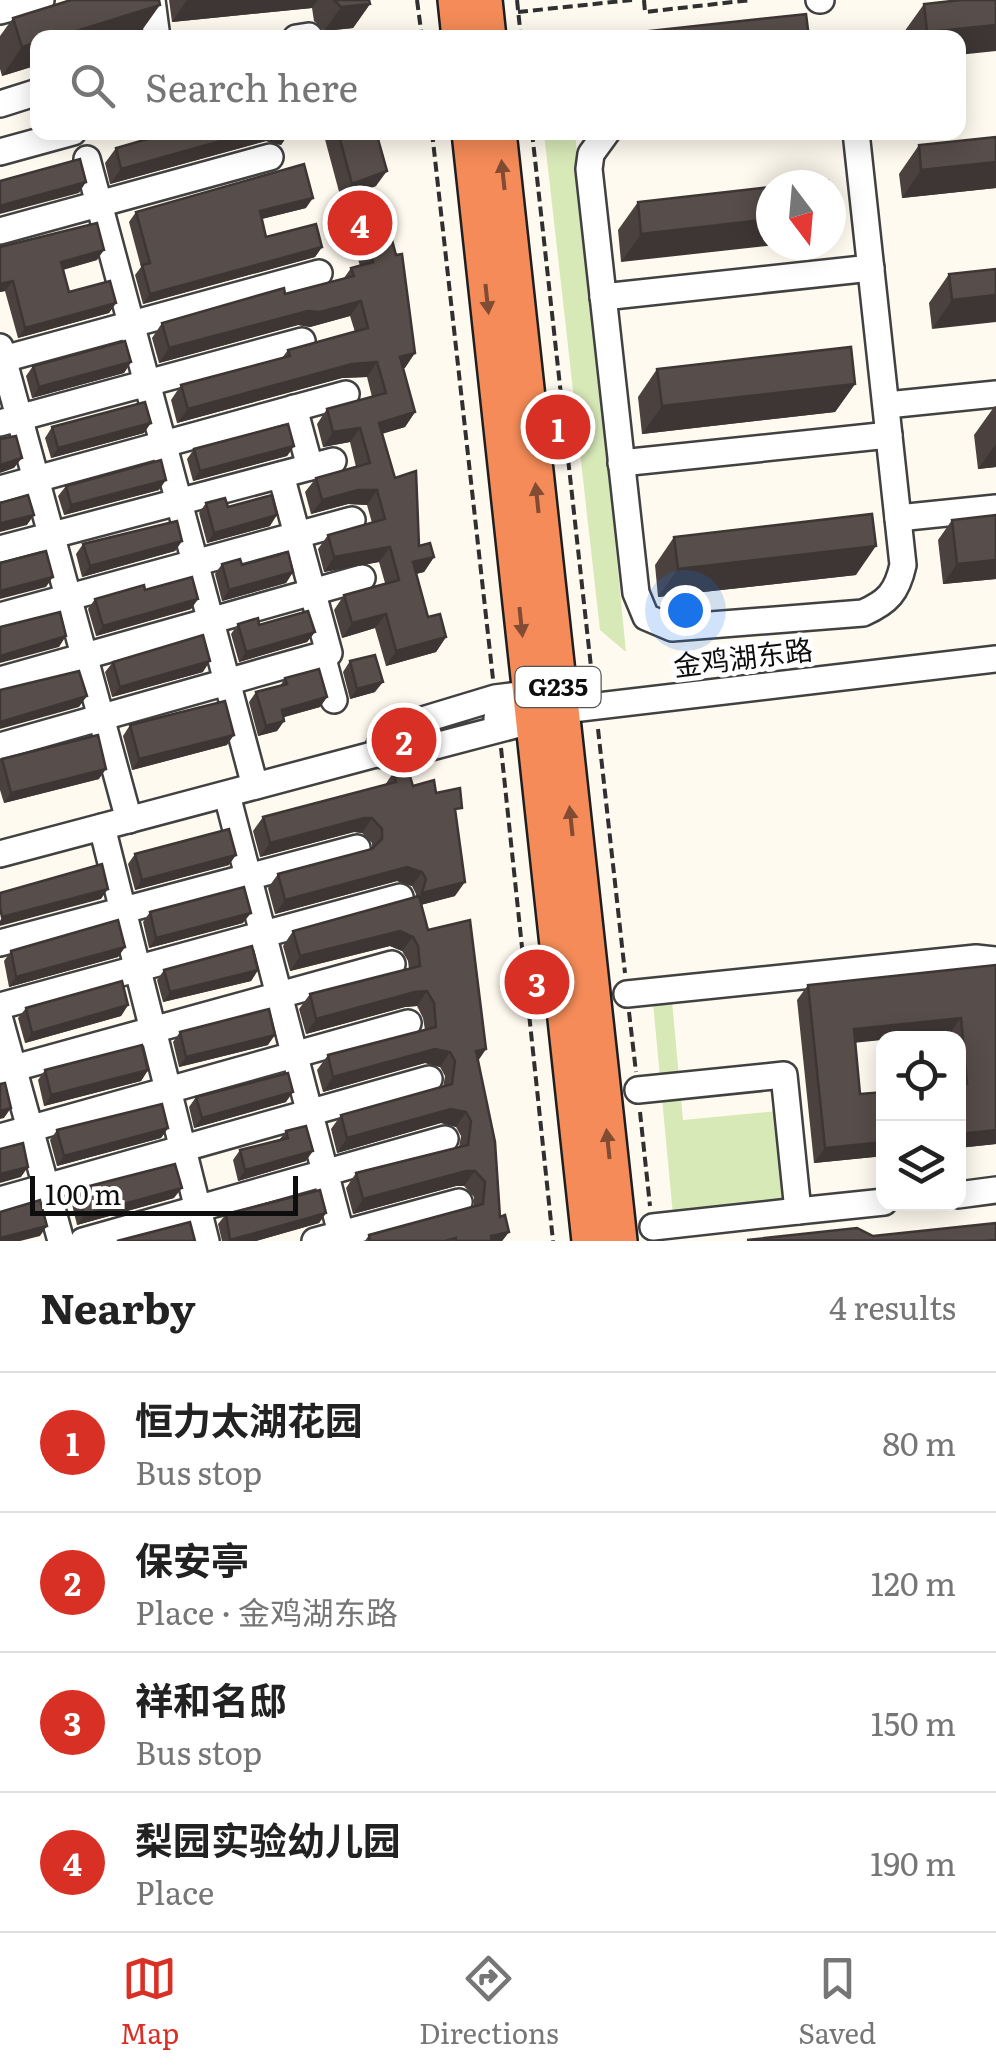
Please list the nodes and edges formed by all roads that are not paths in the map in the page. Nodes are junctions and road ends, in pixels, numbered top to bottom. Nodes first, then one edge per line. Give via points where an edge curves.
1 (40, 0) edge
2 (152, 0) edge
3 (456, 0) edge
4 (484, 0) edge
5 (0, 12) edge
6 (156, 30) edge
7 (459, 30) edge
8 (487, 30) edge
9 (30, 95) edge
10 (0, 104) edge
11 (44, 140) edge
12 (471, 140) edge
13 (499, 140) edge
14 (602, 140) edge
15 (857, 140) edge
16 (0, 152) edge
17 (270, 156) dead end
18 (87, 160) dead end
19 (100, 203) junction
20 (0, 231) edge
21 (872, 268) junction
22 (319, 273) dead end
23 (603, 297) junction
24 (131, 324) junction
25 (302, 341) edge
26 (1, 355) edge
27 (146, 383) junction
28 (346, 394) dead end
29 (996, 394) edge
30 (887, 405) junction
31 (294, 408) junction
32 (10, 420) edge
33 (889, 435) junction
34 (163, 444) junction
35 (622, 463) junction
36 (280, 475) junction
37 (36, 479) junction
38 (0, 489) edge
39 (178, 502) junction
40 (996, 508) edge
41 (898, 518) junction
42 (352, 520) dead end
43 (297, 535) junction
44 (51, 536) junction
45 (0, 550) edge
46 (195, 563) junction
47 (362, 578) dead end
48 (312, 592) junction
49 (68, 597) junction
50 (0, 616) edge
51 (210, 620) junction
52 (322, 655) junction
53 (84, 656) junction
54 (996, 659) edge
55 (0, 680) edge
56 (227, 682) junction
57 (334, 700) dead end
58 (538, 710) junction
59 (101, 718) junction
60 (0, 746) edge
61 (255, 786) junction
62 (227, 794) junction
63 (129, 820) junction
64 (102, 827) junction
65 (357, 848) edge
66 (1, 852) edge
67 (249, 877) junction
68 (400, 896) dead end
69 (123, 910) junction
70 (264, 934) junction
71 (0, 943) edge
72 (996, 960) edge
73 (392, 964) dead end
74 (137, 968) junction
75 (627, 994) dead end
76 (279, 995) junction
77 (0, 1006) edge
78 (0, 1020) edge
79 (408, 1023) dead end
80 (153, 1030) junction
81 (295, 1055) junction
82 (6, 1070) edge
83 (430, 1078) dead end
84 (168, 1090) junction
85 (638, 1090) dead end
86 (310, 1112) junction
87 (30, 1129) junction
88 (0, 1137) edge
89 (445, 1139) dead end
90 (183, 1148) junction
91 (326, 1172) junction
92 (46, 1187) junction
93 (996, 1190) edge
94 (966, 1193) edge
95 (0, 1200) edge
96 (459, 1202) dead end
97 (876, 1203) edge
98 (198, 1209) junction
99 (798, 1211) junction
100 (652, 1227) dead end
101 (342, 1238) edge
102 (61, 1241) edge
103 (83, 1241) edge
104 (206, 1241) edge
105 (315, 1241) edge
106 (590, 1241) edge
107 (619, 1241) edge

1 - 5 street
2 - 6 street
3 - 7 highway
4 - 8 highway
9 - 10 street
11 - 16 street
12 -> 58 highway, G235
58 -> 13 highway, G235
14 - 23 street via 589,170
15 - 21 street
17 - 19 street
18 - 19 street
19 - 20 street
19 - 24 street
21 - 23 street
21 - 30 street
22 - 24 street
23 - 35 street
24 - 26 street
24 - 27 street
25 - 27 street
26 - 32 street
27 - 32 street
27 - 34 street
28 - 31 street
29 - 30 street
30 - 33 street
31 - 34 street
31 - 36 street via 321,464
32 - 37 street
33 - 35 street
33 - 41 street
34 - 37 street
34 - 39 street
35 - 41 street via 636,593 646,617 672,628 878,607 891,599 904,565
36 - 39 street
36 - 43 street
37 - 38 street
37 - 44 street
39 - 44 street
39 - 46 street
40 - 41 street
42 - 43 street
43 - 46 street
43 - 48 street
44 - 45 street
44 - 49 street
46 - 49 street
46 - 51 street
47 - 48 street
48 - 51 street
48 - 52 street via 328,653
49 - 50 street
49 - 53 street
51 - 53 street
51 - 56 street
52 - 56 street
52 - 57 street
53 - 55 street
53 - 59 street
54 - 58 street, 金鸡湖东路
56 - 59 street
56 - 61 street
58 - 61 street, 金鸡湖东路 via 495,698 386,731 376,754
58 - 106 highway, G235
107 -> 58 highway, G235
59 - 60 street
59 - 63 street
61 - 62 street
62 - 63 street
62 - 67 street
63 - 64 street
64 - 66 street
64 - 69 street
65 - 67 street
67 - 69 street
67 - 70 street
68 - 70 street
69 - 71 street
69 - 74 street
70 - 74 street
70 - 76 street
72 - 75 street
73 - 76 street
74 - 77 street
74 - 80 street
76 - 80 street
76 - 81 street
78 - 82 street
79 - 81 street
80 - 82 street
80 - 84 street
81 - 84 street
81 - 86 street
82 - 87 street
83 - 86 street
84 - 87 street
84 - 90 street
85 - 99 street via 784,1075
86 - 90 street
86 - 91 street
87 - 88 street
87 - 92 street
89 - 91 street
90 - 92 street
90 - 98 street
91 - 98 street
91 - 101 street
92 - 95 street
92 - 102 street
93 - 94 street
96 - 101 street
97 - 99 street
98 - 103 street
98 - 104 street
99 - 100 street
101 - 105 street

